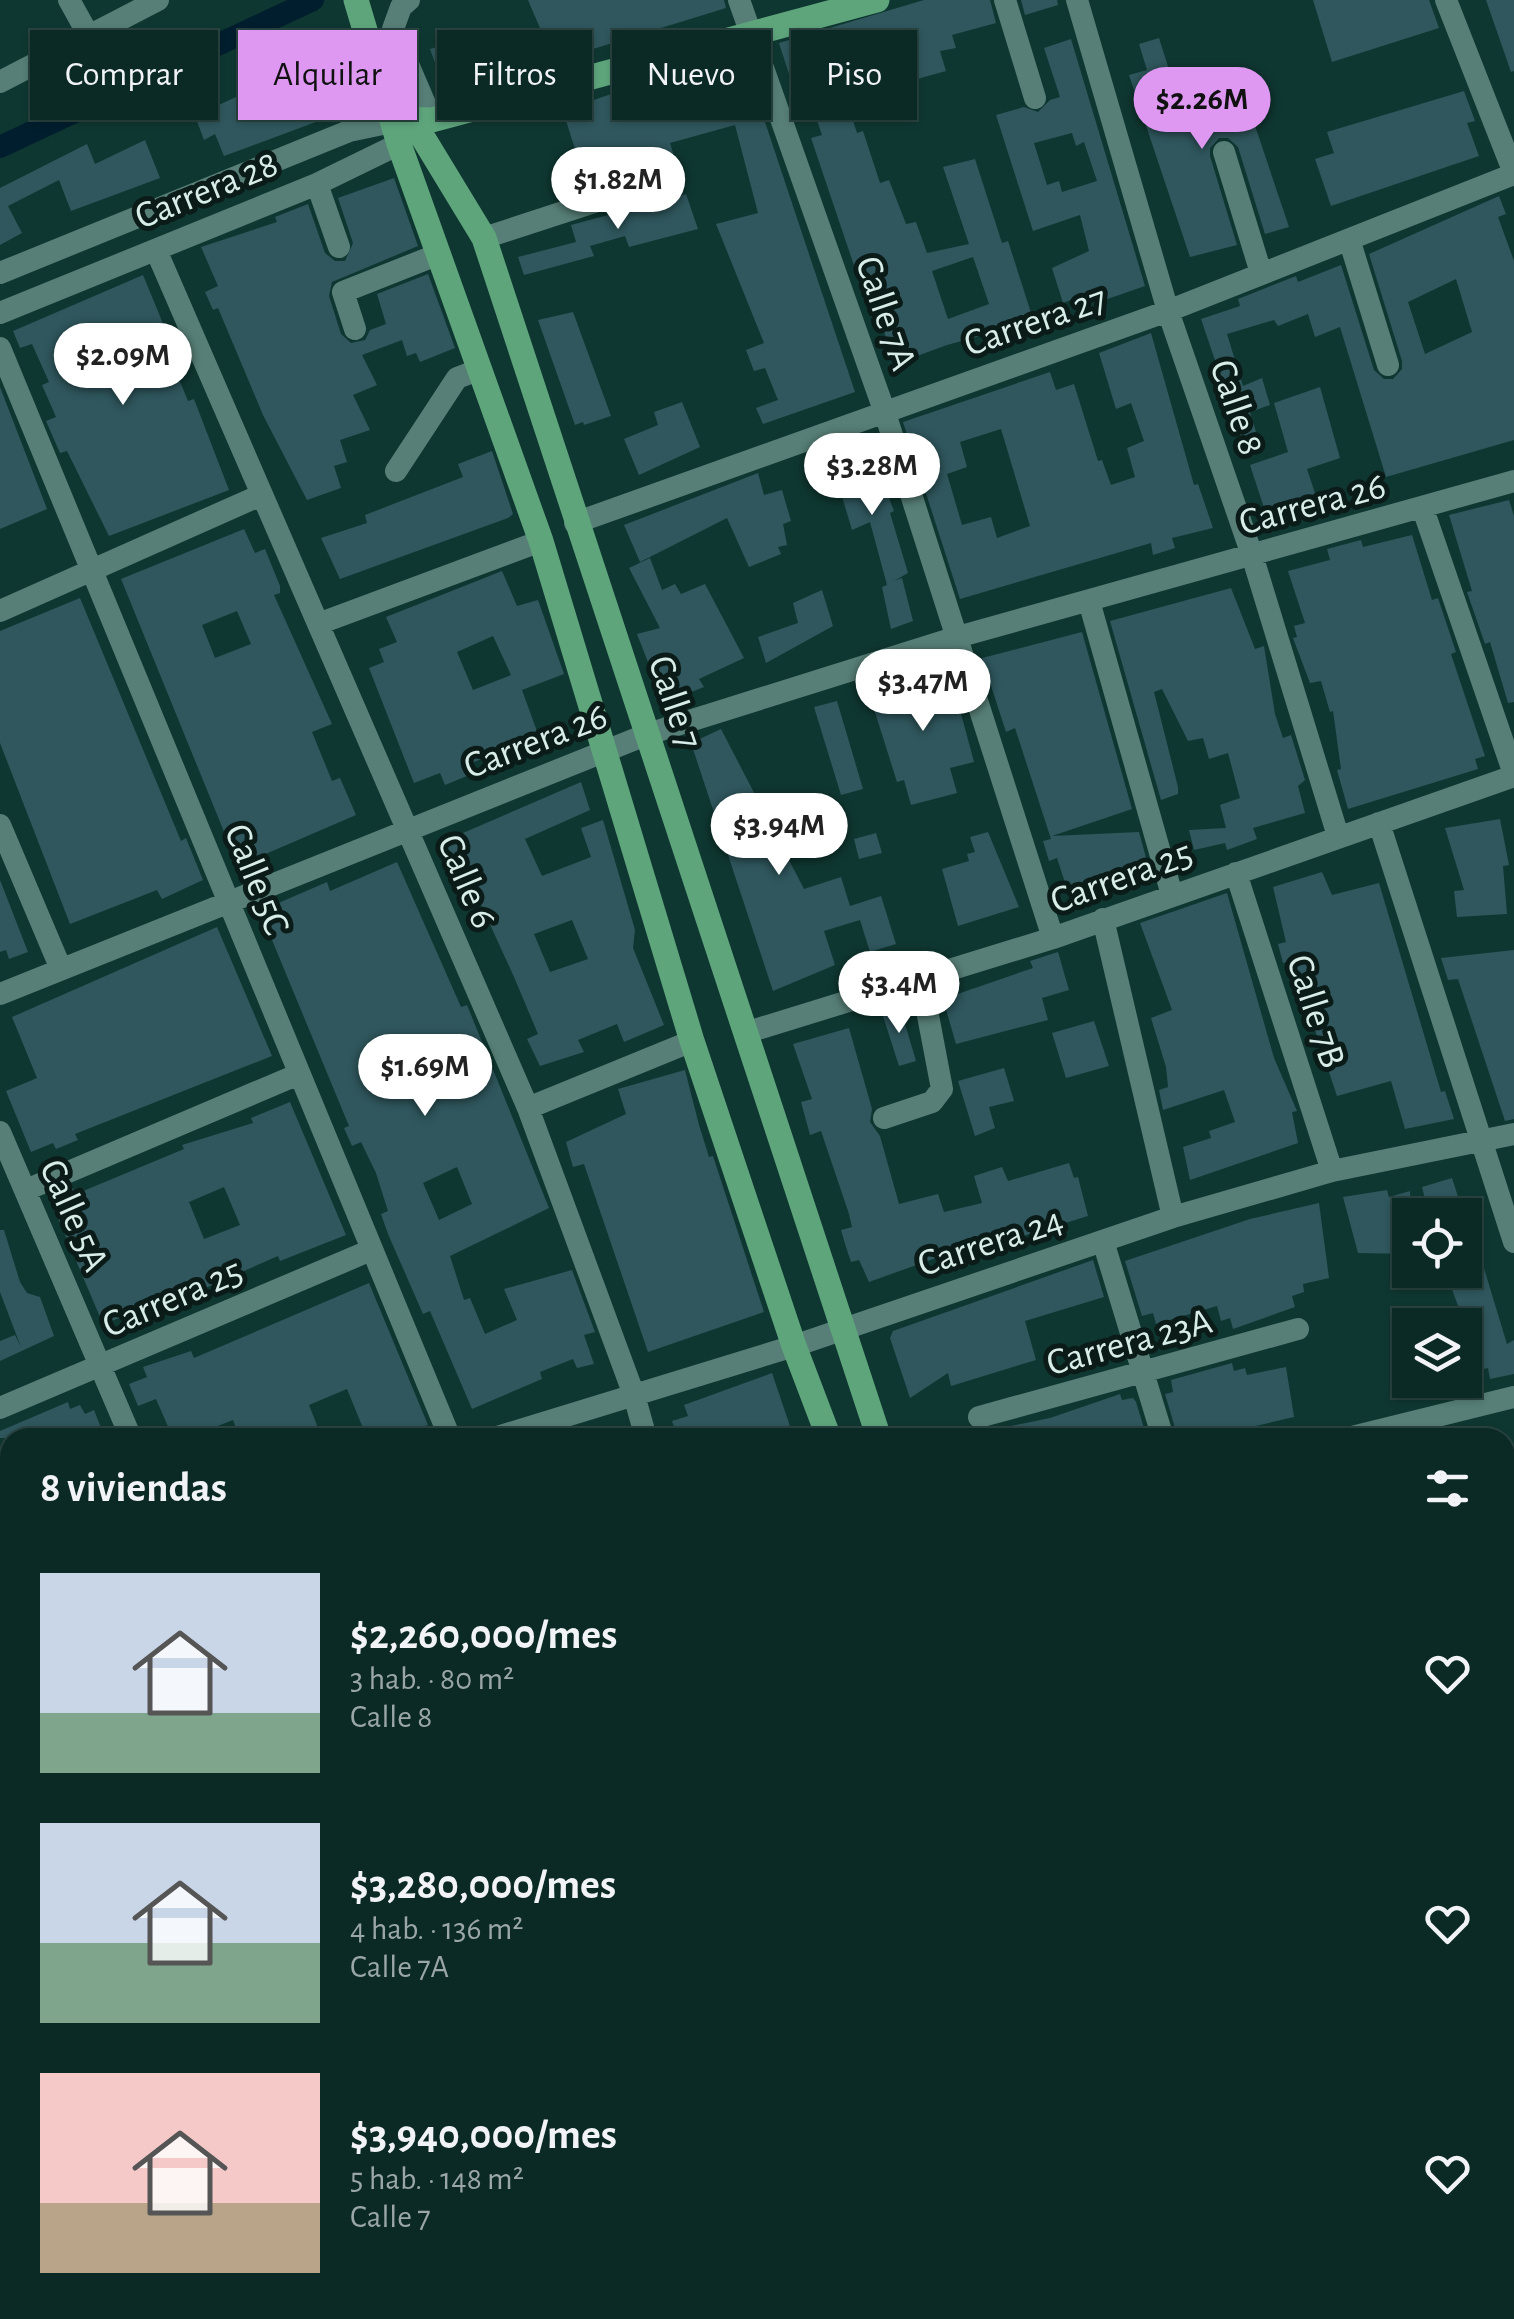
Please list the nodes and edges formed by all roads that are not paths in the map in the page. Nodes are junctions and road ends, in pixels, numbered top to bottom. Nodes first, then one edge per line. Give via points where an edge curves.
1 (69, 0) edge
2 (158, 0) edge
3 (409, 0) edge
4 (739, 0) edge
5 (877, 0) edge
6 (1005, 0) edge
7 (1077, 0) edge
8 (1446, 0) edge
9 (843, 5) edge
10 (370, 20) edge
11 (86, 30) edge
12 (100, 30) edge
13 (751, 30) edge
14 (768, 30) edge
15 (30, 66) edge
16 (612, 71) edge
17 (0, 82) edge
18 (771, 87) edge
19 (1036, 98) dead end
20 (410, 128) junction
21 (1224, 152) dead end
22 (1514, 174) edge
23 (317, 184) junction
24 (628, 191) dead end
25 (484, 238) junction
26 (1350, 242) junction
27 (339, 247) dead end
28 (156, 250) junction
29 (440, 254) junction
30 (1261, 272) junction
31 (0, 273) edge
32 (1168, 311) junction
33 (0, 313) edge
34 (355, 329) dead end
35 (0, 348) edge
36 (1388, 365) dead end
37 (478, 370) junction
38 (884, 410) junction
39 (396, 471) dead end
40 (1514, 481) edge
41 (261, 495) junction
42 (1422, 509) junction
43 (575, 522) junction
44 (541, 541) junction
45 (1252, 556) junction
46 (90, 572) junction
47 (1088, 601) junction
48 (0, 611) edge
49 (318, 624) junction
50 (954, 638) junction
51 (648, 734) junction
52 (605, 749) junction
53 (1514, 775) edge
54 (1379, 823) junction
55 (0, 826) edge
56 (406, 828) junction
57 (1338, 836) junction
58 (1236, 872) junction
59 (1172, 895) junction
60 (230, 900) junction
61 (1103, 919) junction
62 (1053, 938) junction
63 (61, 969) junction
64 (921, 979) junction
65 (0, 994) edge
66 (748, 1032) junction
67 (692, 1041) junction
68 (299, 1074) junction
69 (528, 1108) junction
70 (884, 1118) dead end
71 (0, 1132) edge
72 (1514, 1134) edge
73 (1478, 1140) junction
74 (1332, 1171) junction
75 (26, 1190) junction
76 (1173, 1217) junction
77 (1103, 1241) junction
78 (1514, 1242) edge
79 (371, 1250) junction
80 (844, 1326) junction
81 (1298, 1329) dead end
82 (794, 1346) junction
83 (102, 1365) junction
84 (1144, 1375) junction
85 (634, 1395) junction
86 (1514, 1397) edge
87 (0, 1408) edge
88 (979, 1417) dead end
89 (127, 1428) edge
90 (446, 1428) edge
91 (527, 1428) edge
92 (643, 1428) edge
93 (825, 1428) edge
94 (876, 1428) edge
95 (1160, 1428) edge
96 (1388, 1428) edge

1 - 11 street
2 - 12 street
3 - 10 street
4 - 13 street, Calle 7A
5 - 9 main road, Carrera 28
6 - 19 street
7 - 32 street, Calle 8
8 - 22 street
9 - 14 main road, Carrera 28
10 - 20 street
10 - 20 main road, Calle 7 via 379,69
15 - 17 street
16 - 20 main road, Carrera 28
18 - 38 street, Calle 7A
20 - 23 street, Carrera 28
20 - 25 main road, Calle 7
20 - 29 main road, Calle 7
20 - 31 street, Carrera 28 via 349,131
21 - 30 street
22 - 26 street, Carrera 27
23 - 27 street
23 - 28 street, Carrera 28
24 - 25 street
25 - 43 main road, Calle 7
26 - 30 street, Carrera 27
26 - 36 street
28 - 33 street, Carrera 28
28 - 41 street, Calle 6
29 - 34 street via 343,292
29 - 37 main road, Calle 7
30 - 32 street, Carrera 27
32 - 38 street, Carrera 27
32 - 45 street, Calle 8
35 - 46 street, Calle 5C
37 - 39 street via 457,378
37 - 44 main road, Calle 7
38 - 43 street, Carrera 27
38 - 50 street, Calle 7A
40 - 42 street, Carrera 26
41 - 46 street
41 - 49 street, Calle 6
42 - 45 street, Carrera 26
42 - 53 street
43 - 51 main road, Calle 7
44 - 49 street
44 - 52 main road, Calle 7
45 - 47 street, Carrera 26
45 - 57 street, Calle 8
46 - 48 street
46 - 60 street, Calle 5C
47 - 50 street, Carrera 26
47 - 59 street
49 - 56 street, Calle 6
50 - 51 street, Carrera 26
50 - 62 street, Calle 7A
51 - 52 street, Carrera 26
51 - 66 main road, Calle 7
52 - 56 street, Carrera 26
52 - 67 main road, Calle 7
53 - 54 street, Carrera 25
54 - 57 street, Carrera 25
54 - 73 street
55 - 63 street
56 - 60 street, Carrera 26
56 - 69 street, Calle 6
57 - 58 street, Carrera 25
58 - 59 street, Carrera 25
58 - 74 street, Calle 7B
59 - 61 street, Carrera 25
60 - 63 street, Carrera 26
60 - 68 street, Calle 5C
61 - 62 street, Carrera 25
61 - 76 street
62 - 64 street, Carrera 25
63 - 65 street, Carrera 26
64 - 66 street, Carrera 25
64 - 70 street via 942,1089 932,1102
66 - 80 main road, Calle 7
67 - 69 street
67 - 82 main road, Calle 7
68 - 75 street
68 - 79 street, Calle 5C
69 - 85 street, Calle 6
71 - 75 street, Calle 5A
72 - 73 street, Carrera 24
73 - 74 street, Carrera 24
73 - 78 street
74 - 76 street, Carrera 24
75 - 83 street, Calle 5A
76 - 77 street, Carrera 24
77 - 80 street, Carrera 24
77 - 84 street
79 - 83 street, Carrera 25
79 - 90 street, Calle 5C
80 - 82 street, Carrera 24
80 - 94 main road, Calle 7
81 - 84 street, Carrera 23A
82 - 85 street, Carrera 24
82 - 93 main road, Calle 7
83 - 87 street, Carrera 25
83 - 89 street, Calle 5A
84 - 88 street, Carrera 23A
84 - 95 street
85 - 91 street, Carrera 24
85 - 92 street, Calle 6
86 - 96 street

